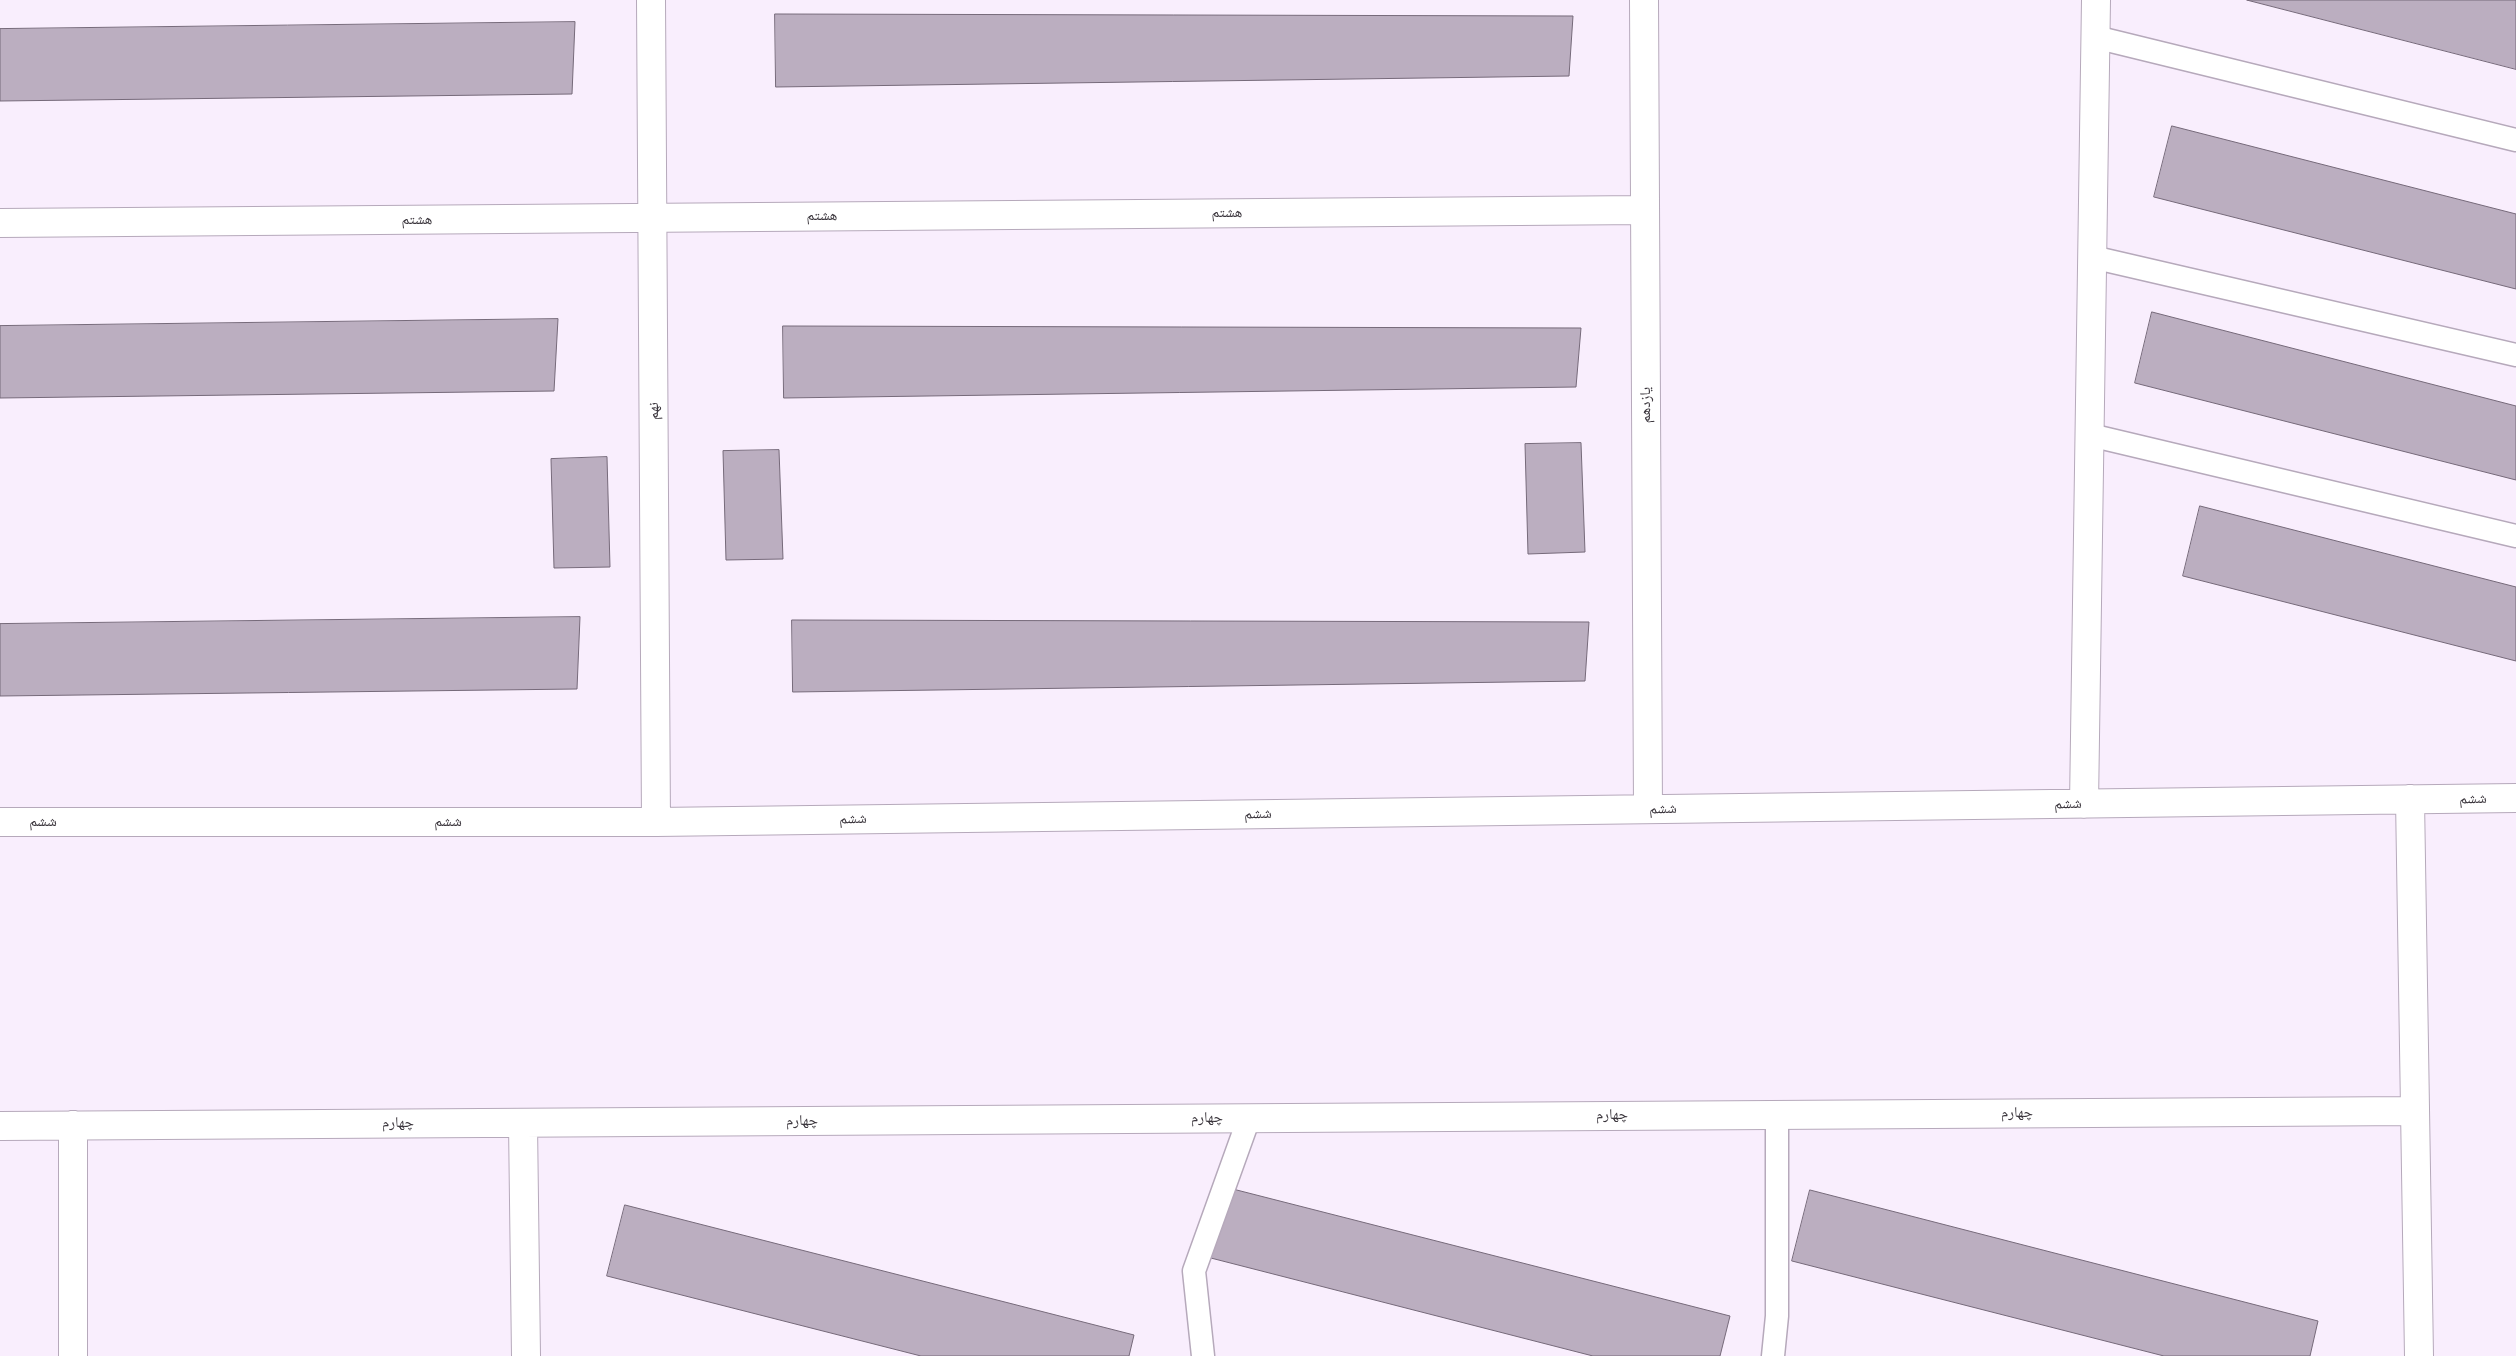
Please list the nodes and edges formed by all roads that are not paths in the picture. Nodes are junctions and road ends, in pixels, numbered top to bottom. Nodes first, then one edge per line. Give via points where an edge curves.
1 (651, 0) edge
2 (1644, 0) edge
3 (2096, 0) edge
4 (2095, 37) junction
5 (2516, 140) edge
6 (1645, 210) junction
7 (652, 218) junction
8 (0, 223) edge
9 (2092, 257) junction
10 (2516, 355) edge
11 (2090, 435) junction
12 (2516, 536) edge
13 (2516, 798) edge
14 (2410, 799) junction
15 (2084, 804) junction
16 (1648, 809) junction
17 (0, 822) edge
18 (656, 822) junction
19 (2415, 1111) junction
20 (1777, 1114) junction
21 (1249, 1118) junction
22 (523, 1123) junction
23 (73, 1125) junction
24 (0, 1126) edge
25 (73, 1356) edge
26 (526, 1356) edge
27 (1203, 1356) edge
28 (1773, 1356) edge
29 (2419, 1356) edge

1 - 7 street, نهم
2 - 6 street, یازدهم
3 - 4 street
4 - 5 lane
4 - 9 street
6 - 7 street, هشتم
6 - 16 street, یازدهم
7 - 8 street, هشتم
7 - 18 street, نهم
9 - 10 lane
9 - 11 street
11 - 12 lane
11 - 15 street
13 - 14 street, ششم
14 - 15 street, ششم
14 - 19 street
15 - 16 street, ششم
16 - 18 street, ششم
17 - 18 street, ششم
19 - 20 street, چهارم
19 - 29 street
20 - 21 street, چهارم
20 - 28 lane via 1777,1316
21 - 22 street, چهارم
21 - 27 lane via 1194,1271
22 - 23 street, چهارم
22 - 26 street
23 - 24 street, چهارم
23 - 25 street

